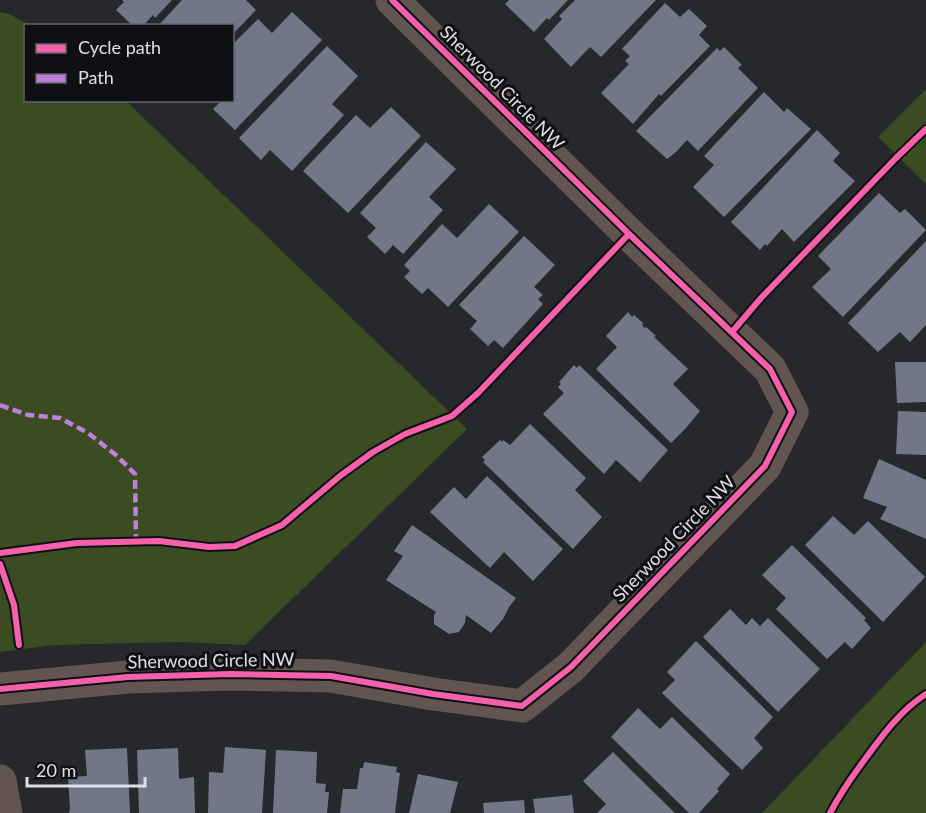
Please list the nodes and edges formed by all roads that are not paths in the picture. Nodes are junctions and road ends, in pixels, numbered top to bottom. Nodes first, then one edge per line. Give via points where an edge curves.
1 (392, 0) edge
2 (0, 689) edge
3 (0, 781) edge
4 (6, 813) edge

1 - 2 street, Sherwood Circle NW via 770,369 792,412 765,466 571,667 522,706 331,676 128,677
3 - 4 street

